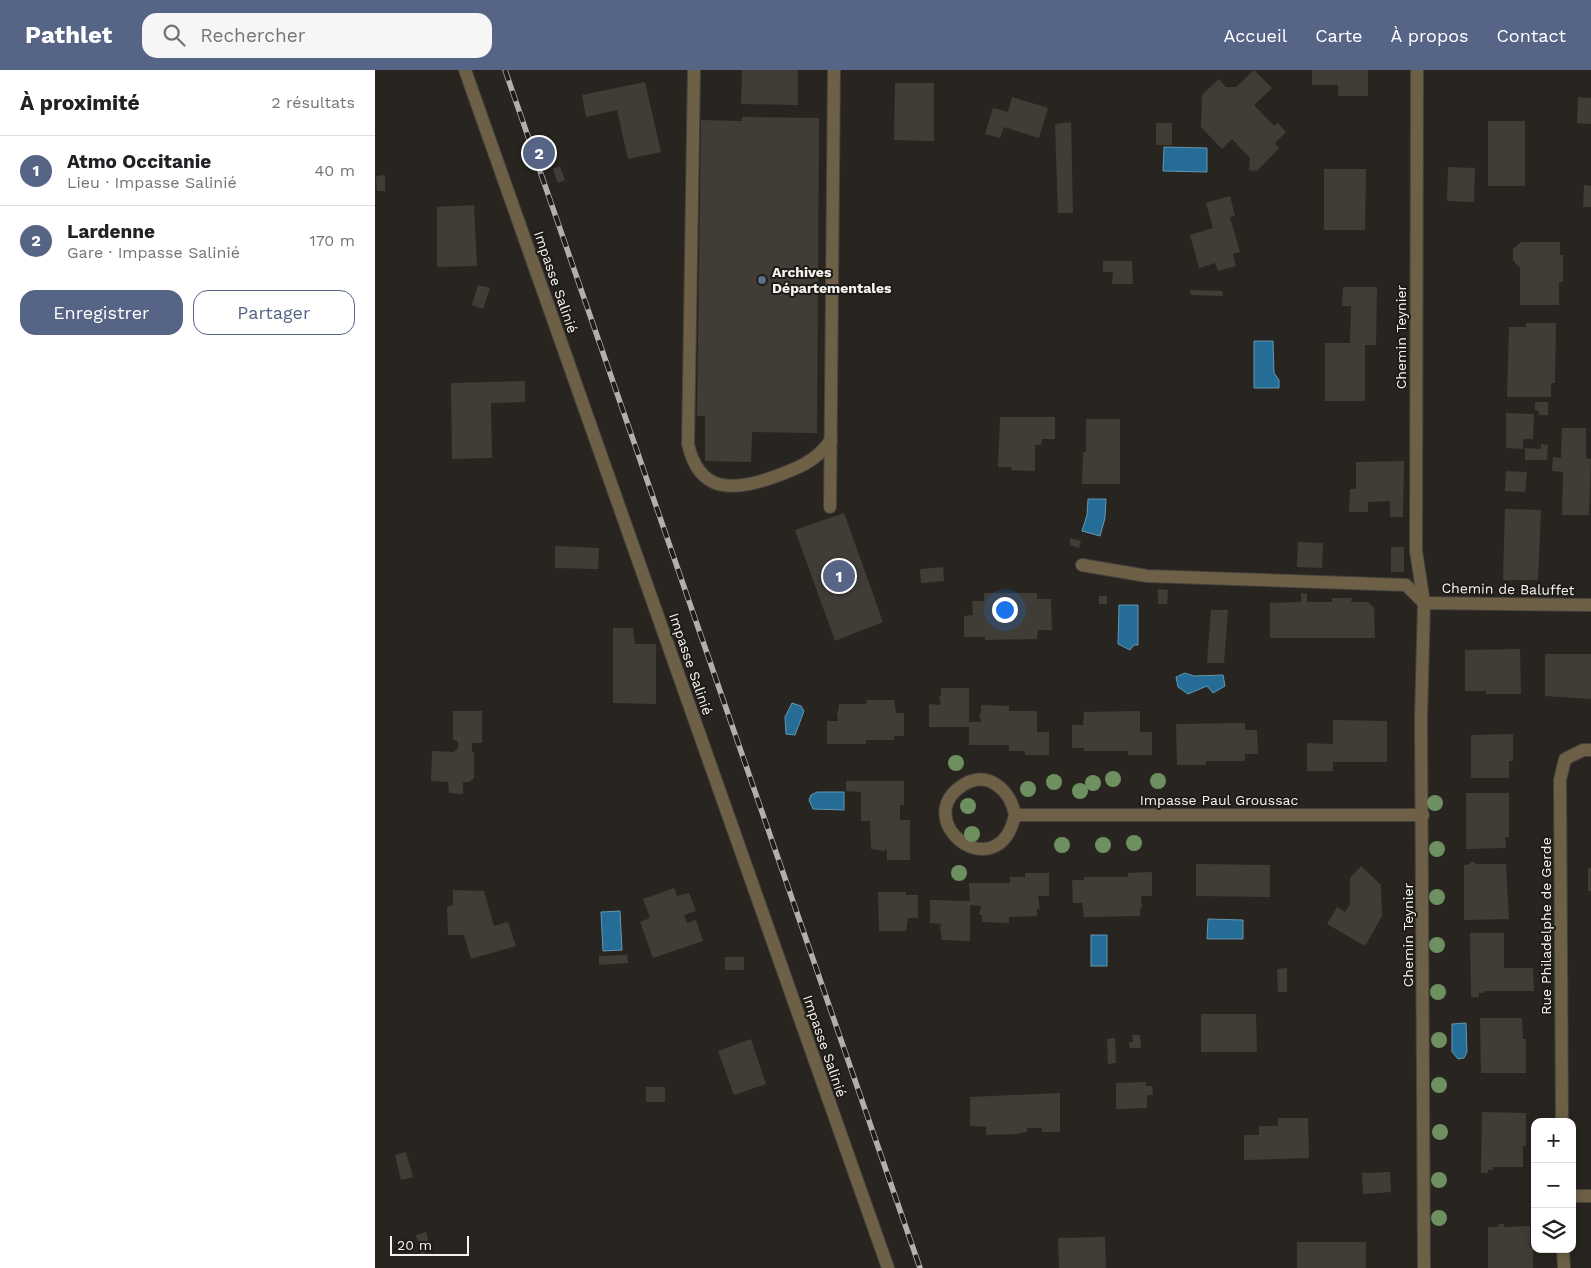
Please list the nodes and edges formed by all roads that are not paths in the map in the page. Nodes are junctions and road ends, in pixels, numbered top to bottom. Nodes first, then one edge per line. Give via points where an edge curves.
1 (465, 70) edge
2 (694, 70) edge
3 (834, 70) edge
4 (1417, 70) edge
5 (831, 440) junction
6 (830, 507) dead end
7 (1082, 565) dead end
8 (1425, 603) junction
9 (1591, 605) edge
10 (1591, 750) edge
11 (1015, 815) junction
12 (1423, 815) junction
13 (1562, 1118) edge
14 (1576, 1196) edge
15 (1591, 1196) edge
16 (1563, 1253) edge
17 (888, 1268) edge
18 (1424, 1268) edge
19 (1563, 1268) edge

1 - 17 street, Impasse Salinié
2 - 5 street via 688,444 691,457 704,476 724,486 738,487 811,462
3 - 5 street
4 - 8 street, Chemin Teynier via 1416,551
5 - 6 street
7 - 8 street via 1147,576 1406,585
8 - 9 street, Chemin de Baluffet
8 - 12 street, Chemin Teynier via 1421,718
10 - 13 street, Rue Philadelphe de Gerde via 1583,750 1565,759 1559,780
11 - 11 street via 1013,802 1005,790 994,782 981,780 968,782 956,789 946,813 948,827 955,838 980,849 1005,839
11 - 12 street, Impasse Paul Groussac
12 - 18 street, Chemin Teynier
14 - 15 street
16 - 19 street

